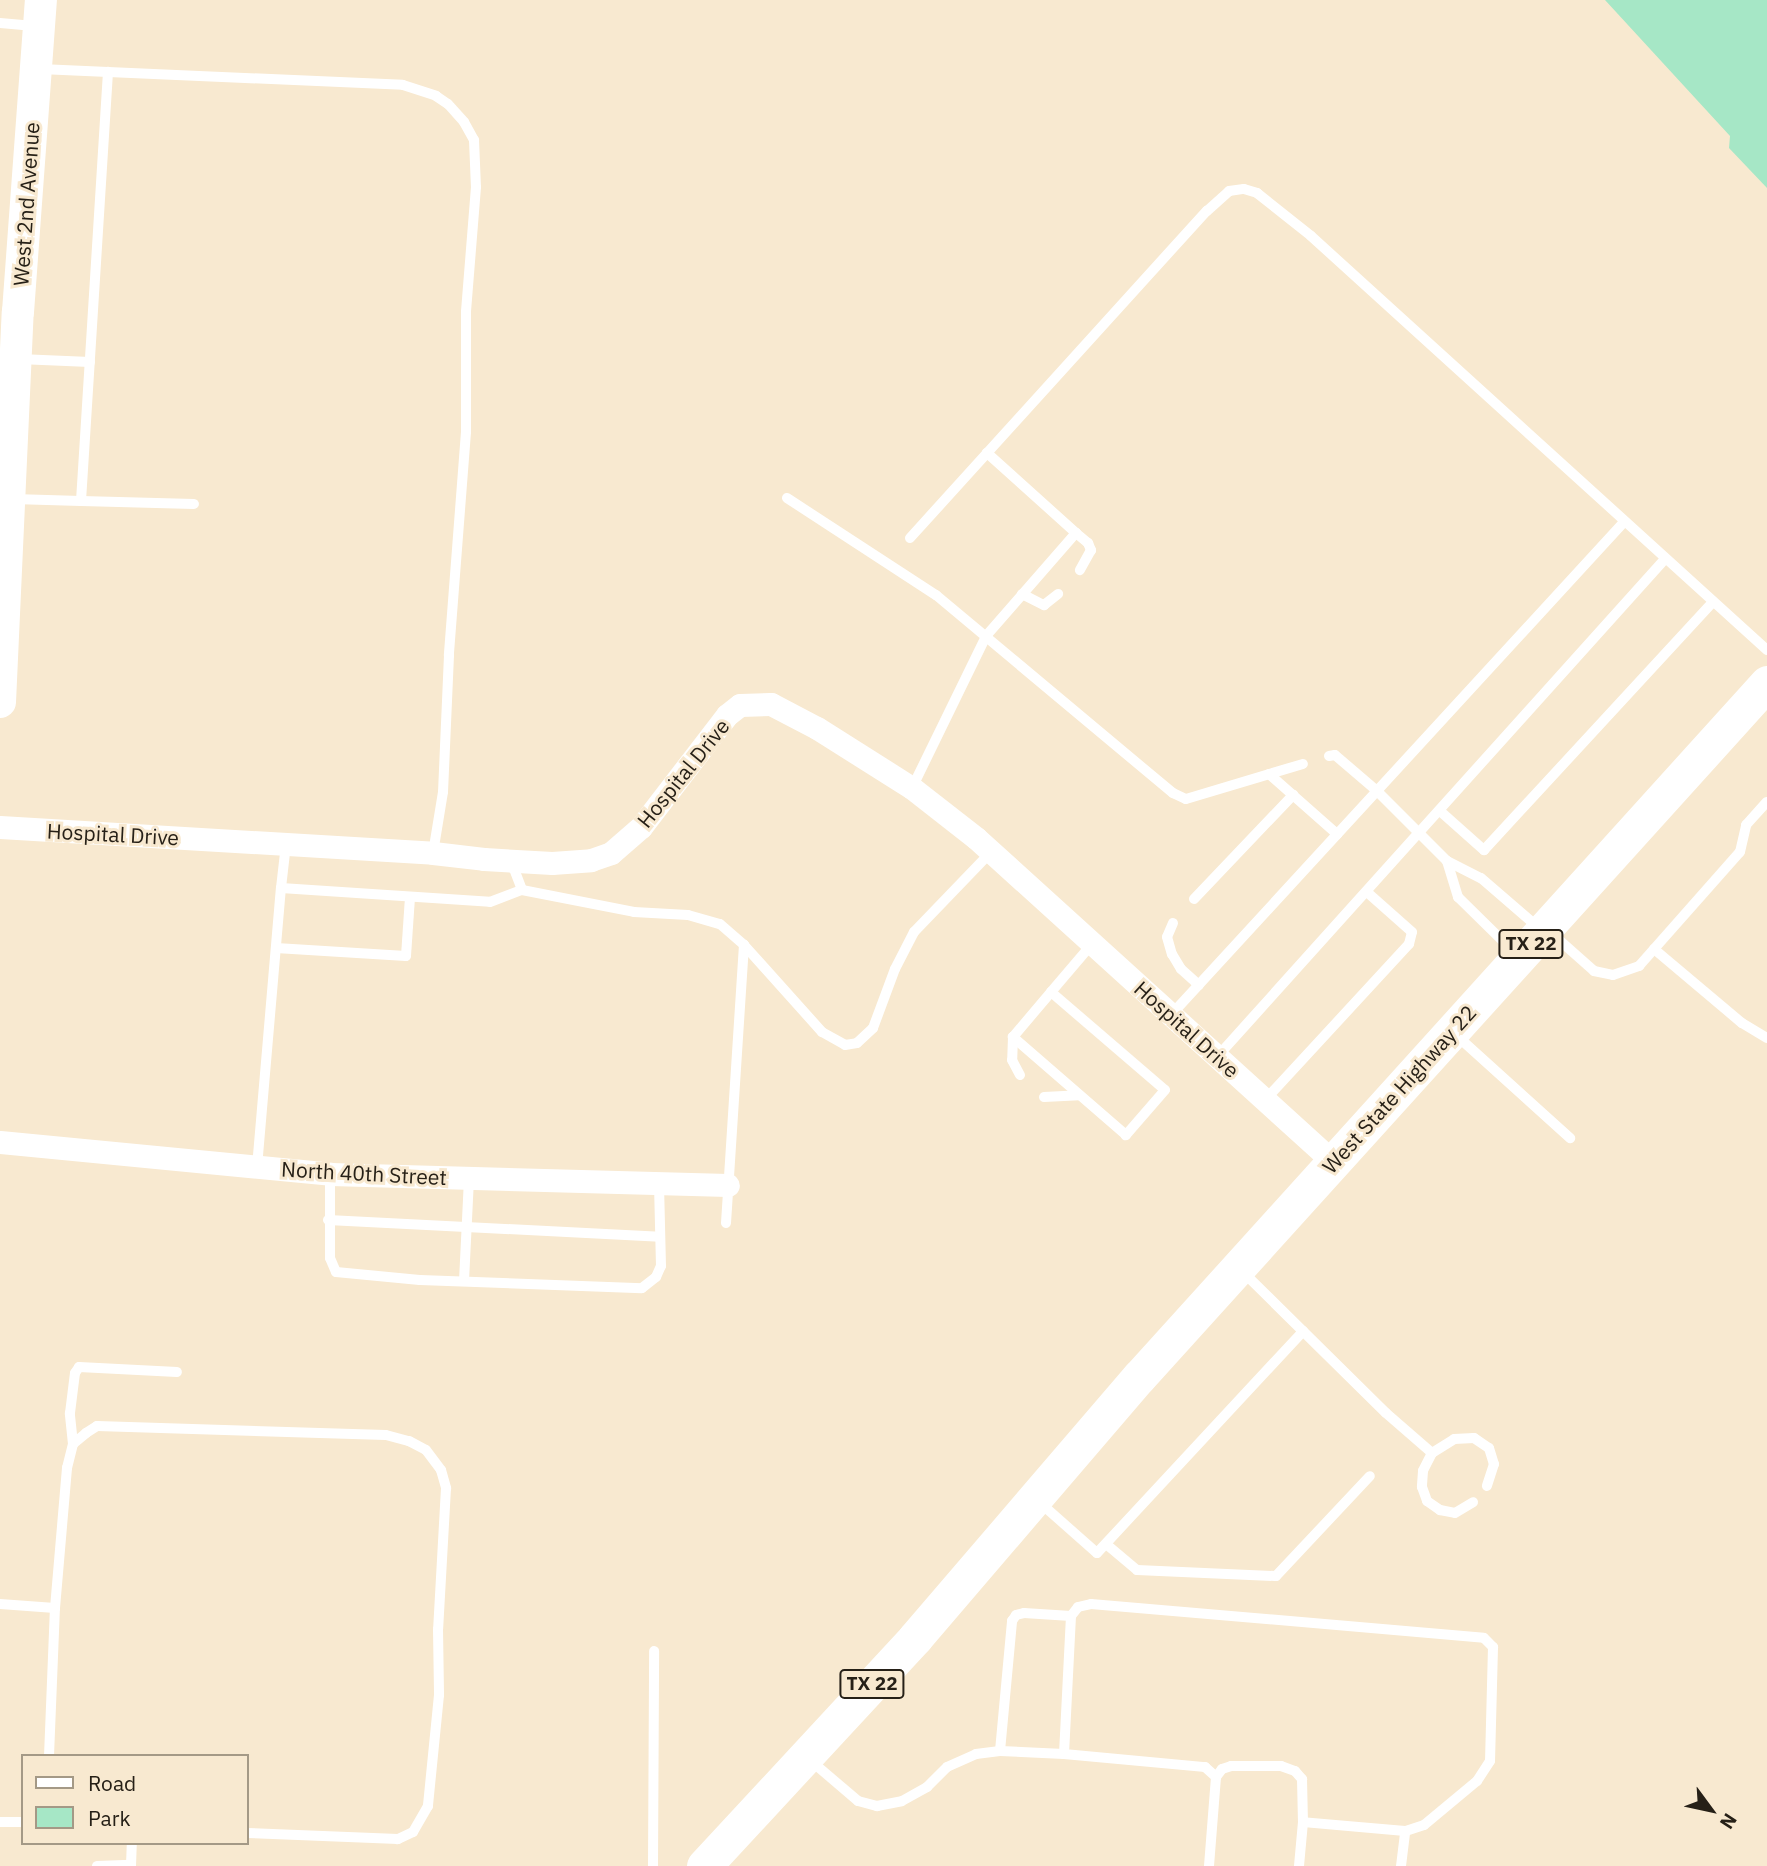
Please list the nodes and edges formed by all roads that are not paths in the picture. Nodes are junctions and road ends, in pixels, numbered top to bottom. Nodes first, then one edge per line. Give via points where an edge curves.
1 (40, 13) edge
2 (0, 23) edge
3 (37, 69) junction
4 (108, 72) junction
5 (16, 359) junction
6 (89, 362) junction
7 (987, 453) junction
8 (787, 498) dead end
9 (10, 499) junction
10 (81, 501) junction
11 (194, 504) dead end
12 (1624, 522) junction
13 (1076, 533) junction
14 (910, 538) dead end
15 (1665, 559) junction
16 (1080, 570) dead end
17 (1022, 594) junction
18 (1058, 594) dead end
19 (1713, 602) junction
20 (2, 622) edge
21 (986, 636) junction
22 (1767, 650) edge
23 (1767, 683) edge
24 (0, 702) edge
25 (1329, 756) dead end
26 (1303, 764) dead end
27 (1269, 774) junction
28 (912, 788) junction
29 (1377, 791) junction
30 (1293, 795) junction
31 (1767, 802) edge
32 (1440, 811) junction
33 (0, 827) edge
34 (1337, 834) junction
35 (1419, 834) junction
36 (286, 844) junction
37 (991, 852) junction
38 (433, 853) junction
39 (511, 861) junction
40 (1447, 861) junction
41 (281, 888) junction
42 (522, 890) junction
43 (1367, 892) junction
44 (410, 898) junction
45 (1194, 899) dead end
46 (1173, 923) dead end
47 (1544, 929) junction
48 (744, 944) junction
49 (1092, 944) junction
50 (276, 948) junction
51 (1654, 950) junction
52 (1519, 957) junction
53 (1199, 985) junction
54 (1051, 992) junction
55 (1171, 1015) junction
56 (1451, 1031) junction
57 (1013, 1037) junction
58 (1767, 1038) edge
59 (1217, 1057) junction
60 (1020, 1075) dead end
61 (1079, 1095) junction
62 (1044, 1097) dead end
63 (1266, 1099) junction
64 (1570, 1138) dead end
65 (0, 1142) edge
66 (1333, 1162) junction
67 (257, 1167) junction
68 (330, 1174) junction
69 (469, 1178) junction
70 (659, 1185) junction
71 (728, 1185) junction
72 (328, 1220) junction
73 (726, 1223) dead end
74 (465, 1227) junction
75 (660, 1237) junction
76 (1238, 1267) junction
77 (464, 1282) junction
78 (1303, 1331) junction
79 (177, 1372) dead end
80 (73, 1444) junction
81 (1432, 1453) junction
82 (1370, 1476) dead end
83 (1487, 1486) dead end
84 (1034, 1497) junction
85 (1473, 1502) dead end
86 (1106, 1544) junction
87 (0, 1604) edge
88 (55, 1608) junction
89 (1071, 1616) junction
90 (654, 1651) dead end
91 (1000, 1751) junction
92 (49, 1754) edge
93 (1064, 1754) junction
94 (806, 1756) junction
95 (1216, 1777) junction
96 (0, 1822) edge
97 (21, 1822) edge
98 (1303, 1822) junction
99 (1405, 1831) junction
100 (248, 1833) edge
101 (132, 1845) edge
102 (131, 1865) edge
103 (97, 1866) edge
104 (653, 1866) edge
105 (704, 1866) edge
106 (1209, 1866) edge
107 (1299, 1866) edge
108 (1401, 1866) edge

1 - 2 lane
1 - 3 street, West 2nd Avenue
3 - 4 lane
3 - 5 street, West 2nd Avenue
4 - 6 lane
4 - 38 lane via 403,85 448,104 474,140 466,432 443,792
5 - 6 lane
5 - 9 street, West 2nd Avenue
6 - 10 lane
7 - 12 lane via 1207,211 1229,191 1244,189 1311,236
7 - 13 lane
7 - 14 lane
8 - 21 lane via 936,595
9 - 10 lane
9 - 20 street, West 2nd Avenue
10 - 11 lane
12 - 15 lane
12 - 29 lane
13 - 16 lane via 1091,550
13 - 17 lane
15 - 19 lane
15 - 32 lane
17 - 18 lane via 1044,605
17 - 21 lane
19 - 22 lane
19 - 32 lane via 1484,850
20 - 24 street, West 2nd Avenue
21 - 27 lane via 1186,799
21 - 28 lane
23 - 47 main road, West State Highway 22 / TX 22
25 - 29 lane via 1335,755
26 - 27 lane
27 - 30 lane
28 - 37 street, Hospital Drive
28 - 39 street, Hospital Drive via 771,704 740,705 641,827 611,853 565,862
29 - 34 lane
29 - 35 lane
30 - 34 lane
30 - 45 lane
31 - 51 lane via 1746,825 1740,852
32 - 35 lane
33 - 36 street, Hospital Drive
34 - 53 lane
35 - 40 lane
35 - 43 lane
36 - 38 street, Hospital Drive
36 - 41 lane
37 - 48 lane via 914,932 873,1028 857,1043 845,1045 822,1032
37 - 49 street, Hospital Drive
38 - 39 street, Hospital Drive
39 - 42 lane
40 - 47 lane via 1481,878
40 - 52 lane via 1458,897
41 - 44 lane
41 - 50 lane
42 - 44 lane via 490,902
42 - 48 lane via 634,912 688,915 720,924
43 - 59 lane
43 - 63 lane via 1412,932 1409,944
44 - 50 lane via 406,956
46 - 53 lane via 1167,937 1172,954
47 - 51 lane via 1594,971 1604,974 1628,972
47 - 52 main road, West State Highway 22 / TX 22
48 - 71 lane
49 - 54 lane
49 - 55 street, Hospital Drive
50 - 67 lane
51 - 58 lane via 1742,1023
52 - 56 main road, West State Highway 22 / TX 22
53 - 55 lane
54 - 57 lane
54 - 61 lane via 1165,1090 1126,1135
55 - 59 street, Hospital Drive
56 - 64 lane
56 - 66 main road, West State Highway 22 / TX 22
57 - 60 lane via 1012,1060
57 - 61 lane
59 - 63 street, Hospital Drive
61 - 62 lane
63 - 66 street, Hospital Drive
65 - 67 street, North 40th Street
66 - 76 main road, West State Highway 22 / TX 22
67 - 68 street, North 40th Street
68 - 69 street, North 40th Street
68 - 72 lane
69 - 70 street, North 40th Street
69 - 74 lane
70 - 71 street, North 40th Street
70 - 75 lane
71 - 73 lane
72 - 74 lane
72 - 77 lane via 330,1258 336,1272
74 - 75 lane
74 - 77 lane
75 - 77 lane via 661,1266 642,1288
76 - 78 lane
76 - 84 main road, West State Highway 22 / TX 22
78 - 81 lane
78 - 86 lane
79 - 80 lane via 79,1367 70,1413
80 - 88 lane
80 - 100 lane via 97,1426 386,1435 426,1450 441,1470 446,1488 439,1695 428,1806 422,1820 413,1832 398,1839
81 - 83 lane via 1454,1439 1474,1438 1489,1448 1494,1464
81 - 85 lane via 1422,1479 1427,1501 1455,1513
82 - 86 lane via 1276,1576 1137,1570
84 - 86 lane via 1097,1553
84 - 94 main road, TX 22 via 915,1638
87 - 88 lane
88 - 92 lane
89 - 91 lane via 1024,1613 1012,1621
89 - 93 lane
89 - 99 lane via 1078,1607 1091,1604 1484,1638 1493,1647 1490,1761 1477,1781 1435,1816
90 - 104 lane
91 - 93 lane
91 - 94 lane via 976,1754 947,1767 927,1787 902,1801 877,1806 858,1801
93 - 95 lane via 1205,1767
94 - 105 main road, TX 22
95 - 98 lane via 1231,1766 1281,1766 1295,1771 1302,1779
95 - 106 lane
96 - 97 lane
98 - 99 lane
98 - 107 lane
99 - 108 lane
101 - 102 lane
102 - 103 lane

